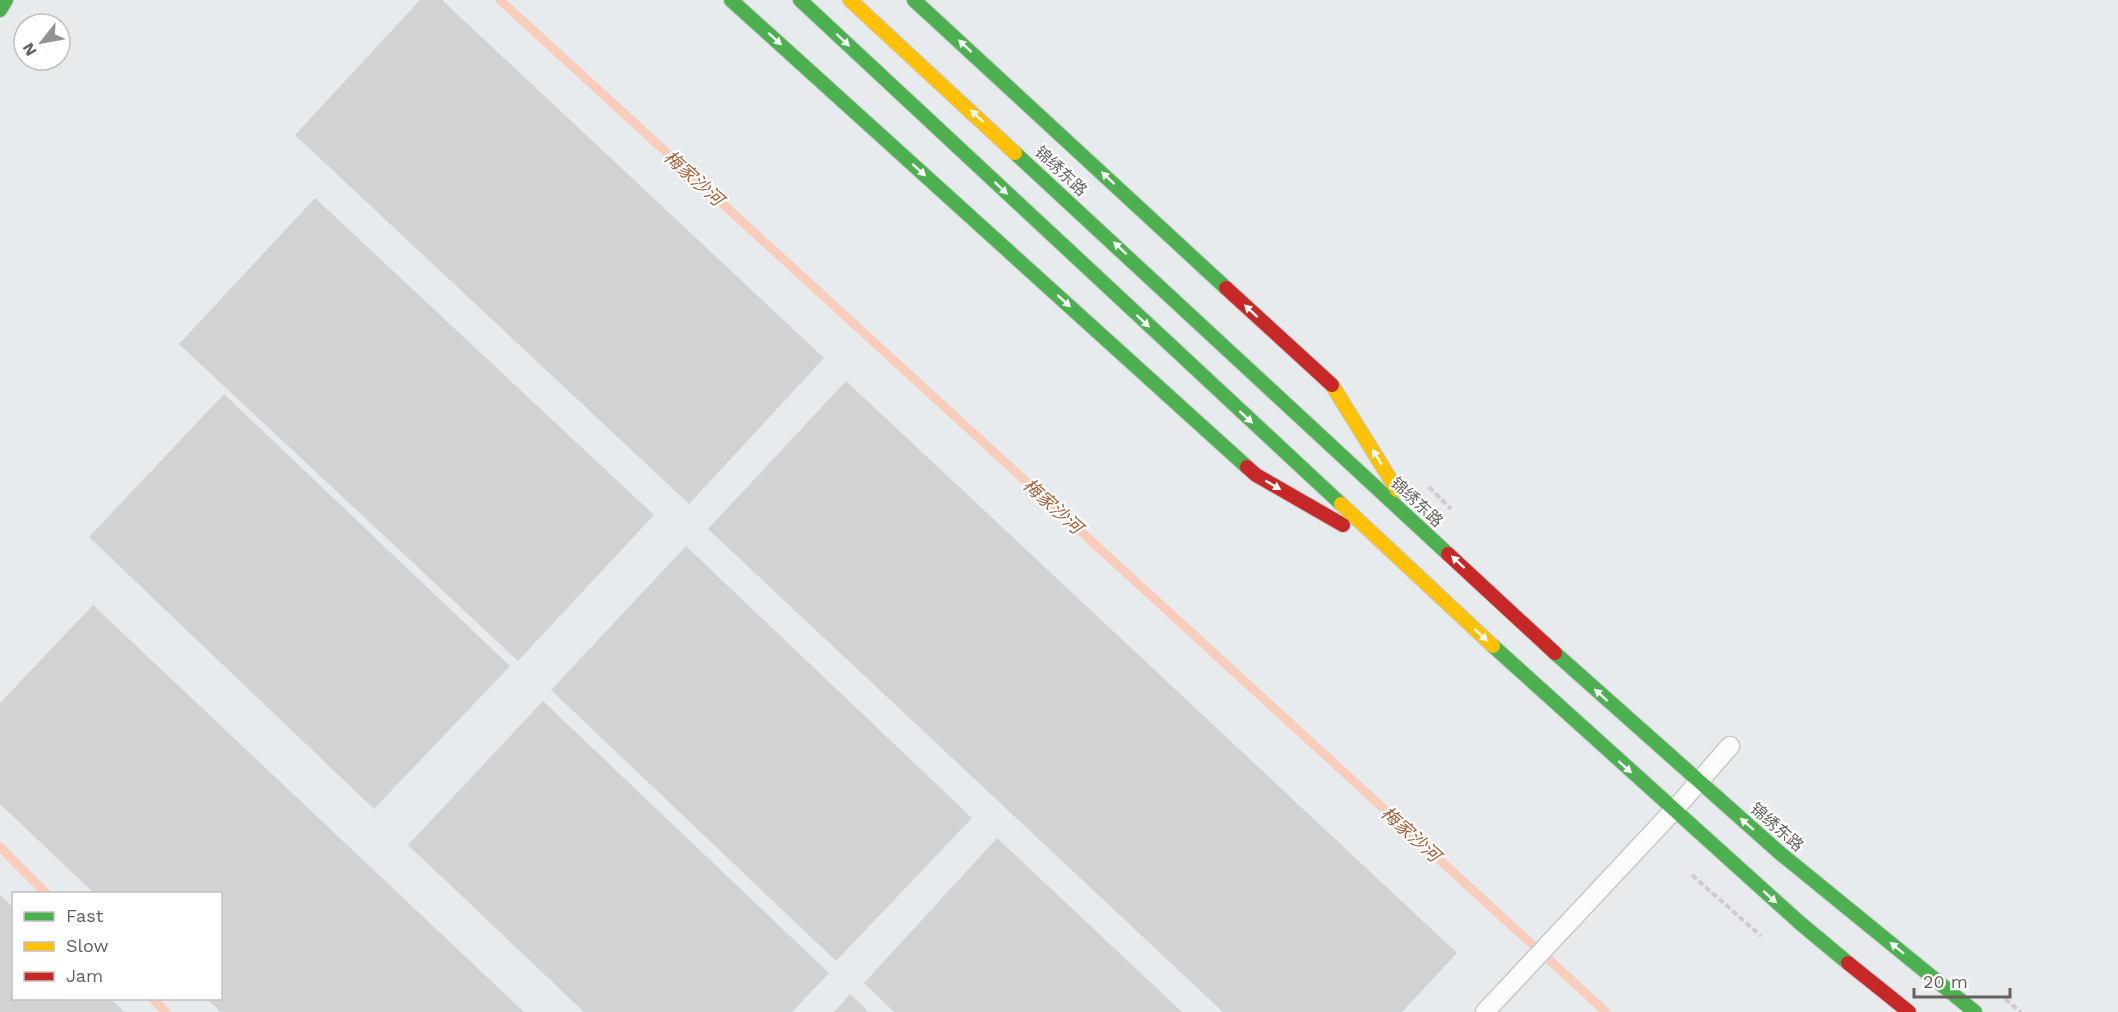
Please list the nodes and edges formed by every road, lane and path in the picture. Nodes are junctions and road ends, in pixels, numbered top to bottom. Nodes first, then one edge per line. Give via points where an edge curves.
1 (6, 0) edge
2 (731, 0) edge
3 (800, 0) edge
4 (850, 0) edge
5 (914, 0) edge
6 (0, 10) edge
7 (1418, 525) junction
8 (1393, 553) junction
9 (1730, 746) dead end
10 (1699, 781) junction
11 (1674, 810) junction
12 (1485, 1012) edge
13 (1910, 1012) edge
14 (1975, 1012) edge

1 - 6 main road
2 -> 8 main road via 1256,475
3 -> 8 main road
7 -> 4 main road, 锦绣东路
7 -> 5 main road via 1333,386
10 -> 7 main road, 锦绣东路 via 1599,694
8 -> 11 main road
9 - 10 lane
10 - 11 lane
14 -> 10 main road, 锦绣东路 via 1781,854
11 - 12 lane
11 -> 13 main road via 1800,923

